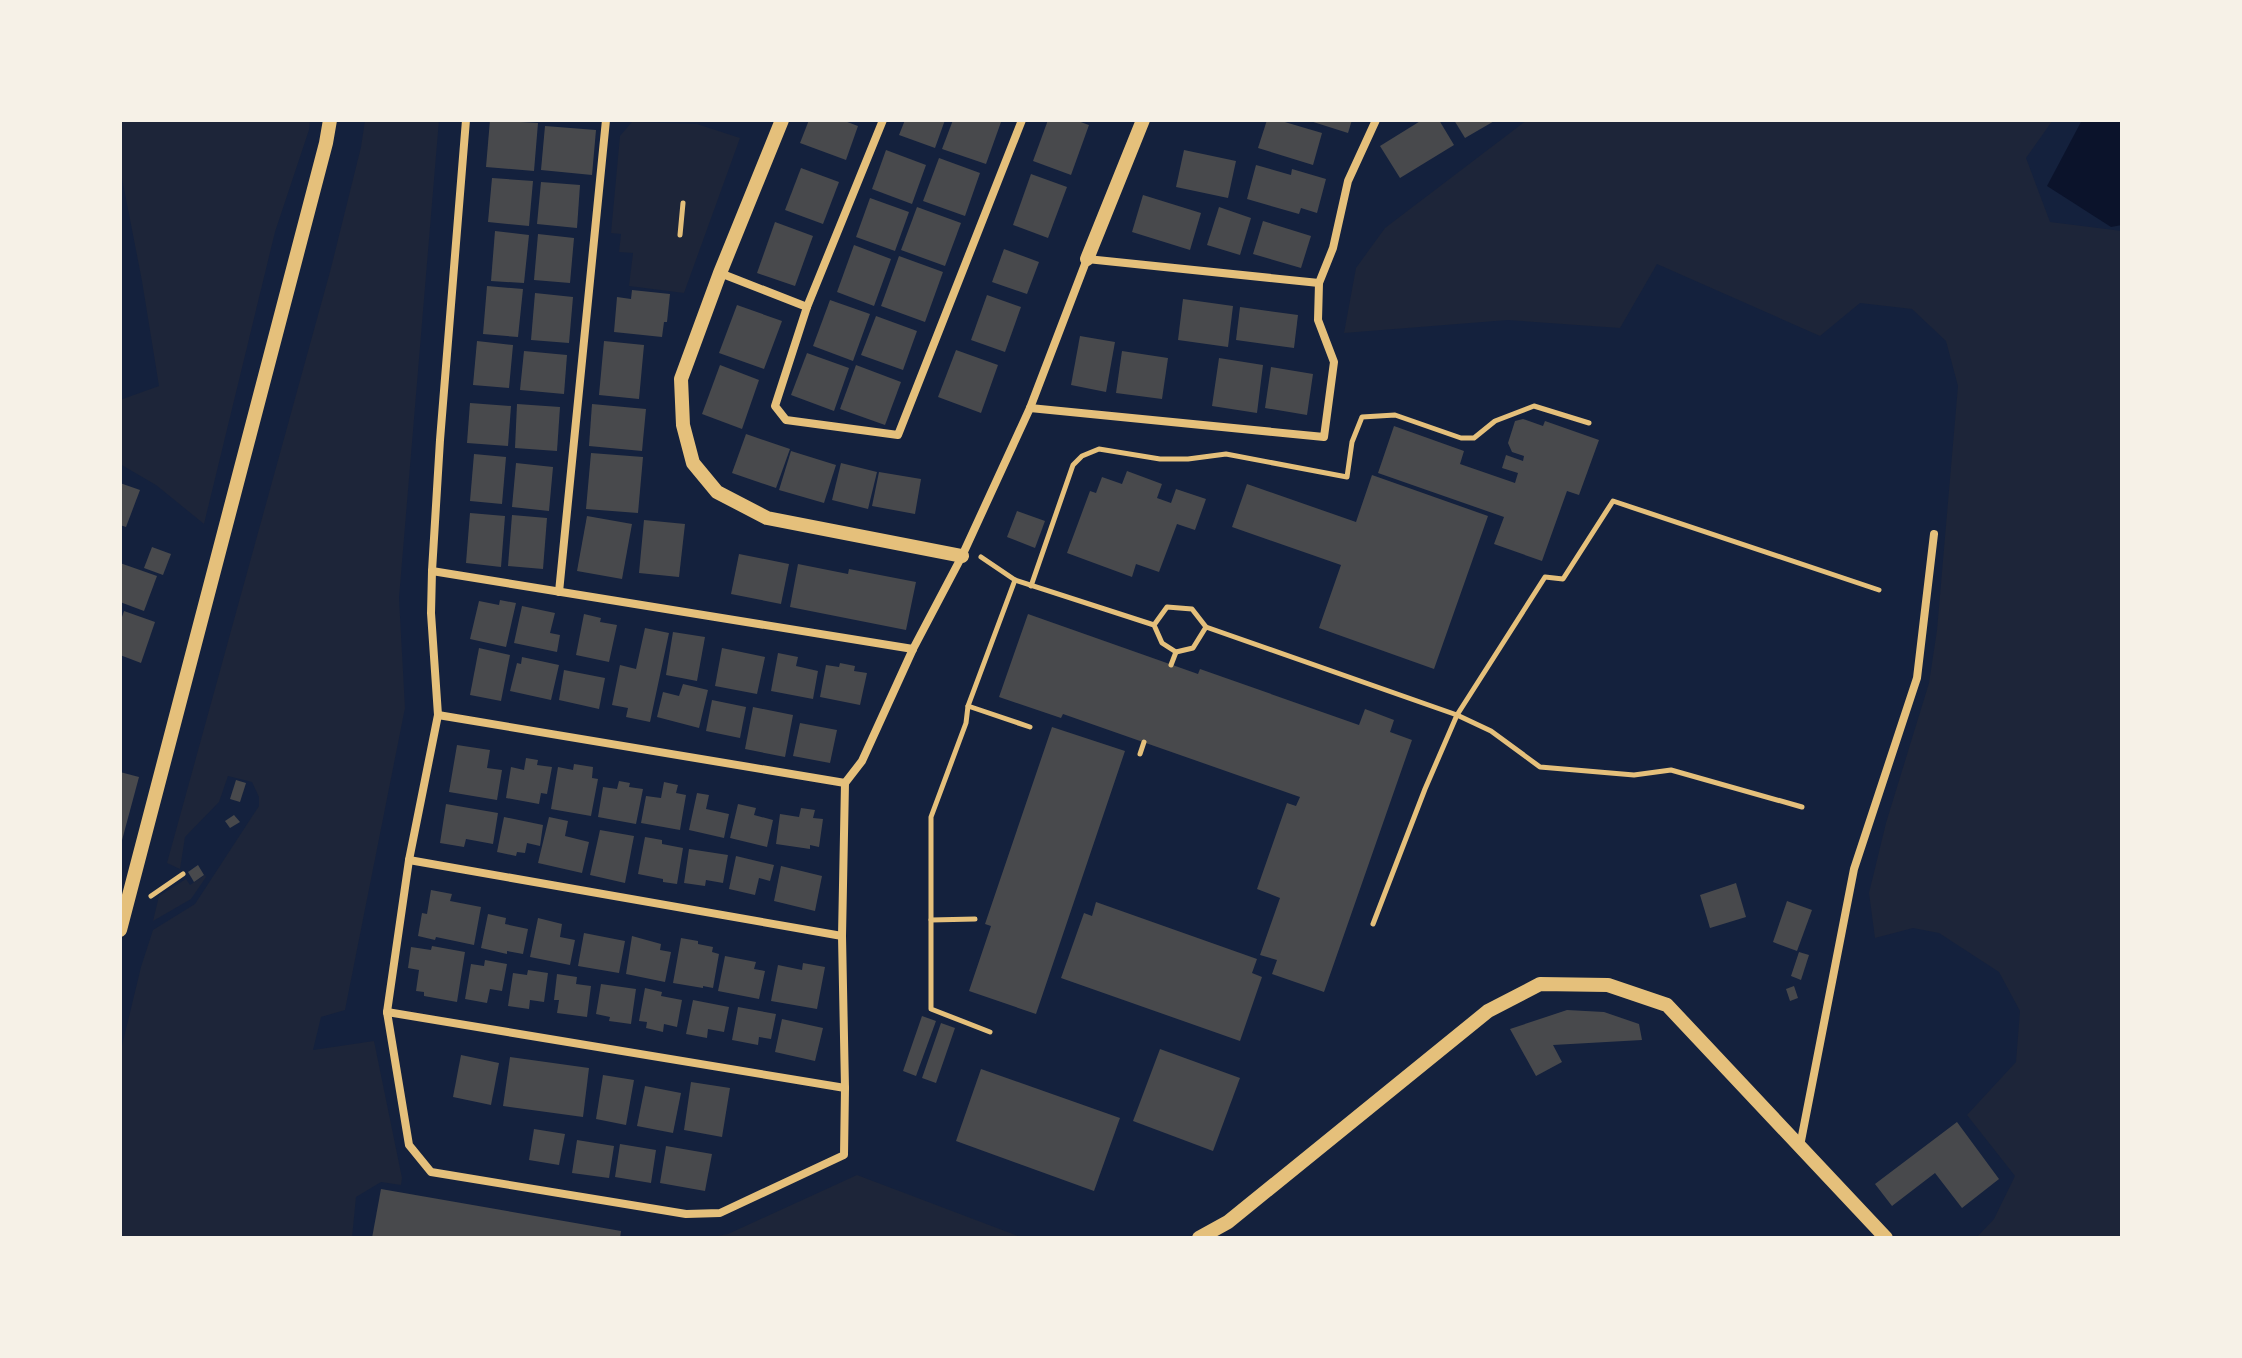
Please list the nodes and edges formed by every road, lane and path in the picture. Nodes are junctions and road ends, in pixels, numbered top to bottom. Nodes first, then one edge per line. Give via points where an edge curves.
1 (330, 120) edge
2 (466, 120) edge
3 (606, 120) edge
4 (782, 120) edge
5 (883, 120) edge
6 (1022, 120) edge
7 (1143, 120) edge
8 (1376, 120) edge
9 (683, 203) dead end
10 (680, 235) dead end
11 (1087, 259) junction
12 (720, 273) junction
13 (1319, 283) junction
14 (807, 307) junction
15 (1030, 408) junction
16 (1589, 423) dead end
17 (1934, 534) dead end
18 (962, 556) junction
19 (981, 557) dead end
20 (432, 571) junction
21 (1015, 580) junction
22 (1031, 586) junction
23 (1879, 590) dead end
24 (559, 592) junction
25 (1154, 625) junction
26 (1206, 627) junction
27 (913, 649) junction
28 (1176, 652) junction
29 (1171, 665) dead end
30 (968, 706) junction
31 (438, 715) junction
32 (1457, 715) junction
33 (1030, 727) dead end
34 (1144, 742) dead end
35 (1140, 754) dead end
36 (845, 783) junction
37 (1802, 807) dead end
38 (409, 860) junction
39 (183, 874) dead end
40 (151, 896) dead end
41 (975, 919) dead end
42 (931, 920) junction
43 (1373, 924) dead end
44 (120, 930) edge
45 (842, 936) junction
46 (387, 1012) junction
47 (990, 1032) dead end
48 (845, 1088) junction
49 (1800, 1146) junction
50 (1199, 1238) edge
51 (1886, 1238) edge

1 - 44 street
2 - 20 street
3 - 24 street
4 - 12 street
5 - 14 street
6 - 14 street via 898,435 786,420 775,406
7 - 11 street
8 - 13 street via 1348,181
9 - 10 path
11 - 13 street
11 - 15 street
12 - 14 street
12 - 18 street via 681,379 683,425 693,463 717,492 767,518
13 - 15 street via 1318,320 1334,362 1324,437
15 - 18 street
16 - 22 path via 1534,406 1495,421 1474,438 1461,438 1395,415 1362,417 1347,477 1226,454 1160,459 1099,449 1073,465
17 - 49 street via 1917,678 1854,869
18 - 27 street
19 - 21 path
20 - 24 street
20 - 31 street
21 - 22 path
21 - 30 path
22 - 25 path
23 - 32 path via 1613,501 1563,579 1545,577
24 - 27 street
25 - 26 path via 1167,607 1192,609
25 - 28 path via 1162,643
26 - 28 path via 1193,648
26 - 32 path
27 - 36 street via 862,761
28 - 29 path
30 - 33 path
30 - 42 path via 931,817
31 - 36 street
31 - 38 street
32 - 37 path via 1491,731 1540,767 1634,775 1671,770
32 - 43 path
34 - 35 path
36 - 45 street
38 - 45 street
38 - 46 street
39 - 40 path
41 - 42 path
42 - 47 path via 931,1009
45 - 48 street
46 - 48 street
46 - 48 street via 409,1145 431,1172 686,1214 720,1213 844,1155
49 - 50 street via 1667,1005 1608,985 1540,984 1488,1011 1228,1222
49 - 51 street

